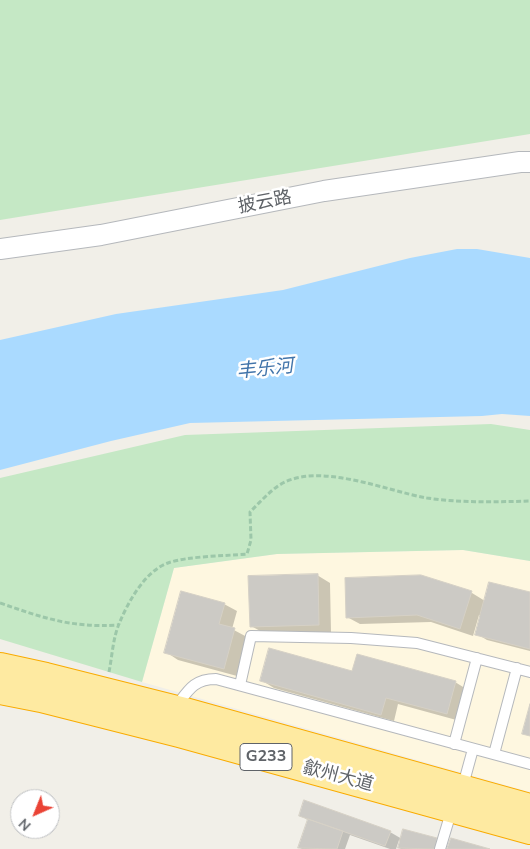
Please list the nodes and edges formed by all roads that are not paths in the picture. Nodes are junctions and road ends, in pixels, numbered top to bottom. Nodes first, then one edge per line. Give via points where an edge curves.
1 (530, 162) edge
2 (0, 249) edge
3 (477, 658) junction
4 (0, 667) edge
5 (517, 668) junction
6 (530, 672) edge
7 (240, 685) junction
8 (0, 690) edge
9 (174, 710) junction
10 (454, 744) junction
11 (473, 749) junction
12 (494, 754) junction
13 (530, 764) edge
14 (457, 799) junction
15 (530, 808) edge
16 (530, 830) edge
17 (440, 849) edge

1 - 2 street, 披云路 via 324,191 101,235
3 - 5 lane
3 - 7 lane via 417,643 251,636
3 - 10 lane
4 - 9 highway, 歙州大道 / G233
5 - 6 lane
5 - 12 lane
7 - 9 lane via 216,678 200,681 189,689
7 - 10 lane
8 - 14 highway, 歙州大道 / G233
9 - 14 highway, 歙州大道 / G233
10 - 11 lane
11 - 12 lane
11 - 14 lane
12 - 13 lane
14 - 15 highway, 歙州大道 / G233
14 - 16 highway, 歙州大道 / G233
14 - 17 lane

